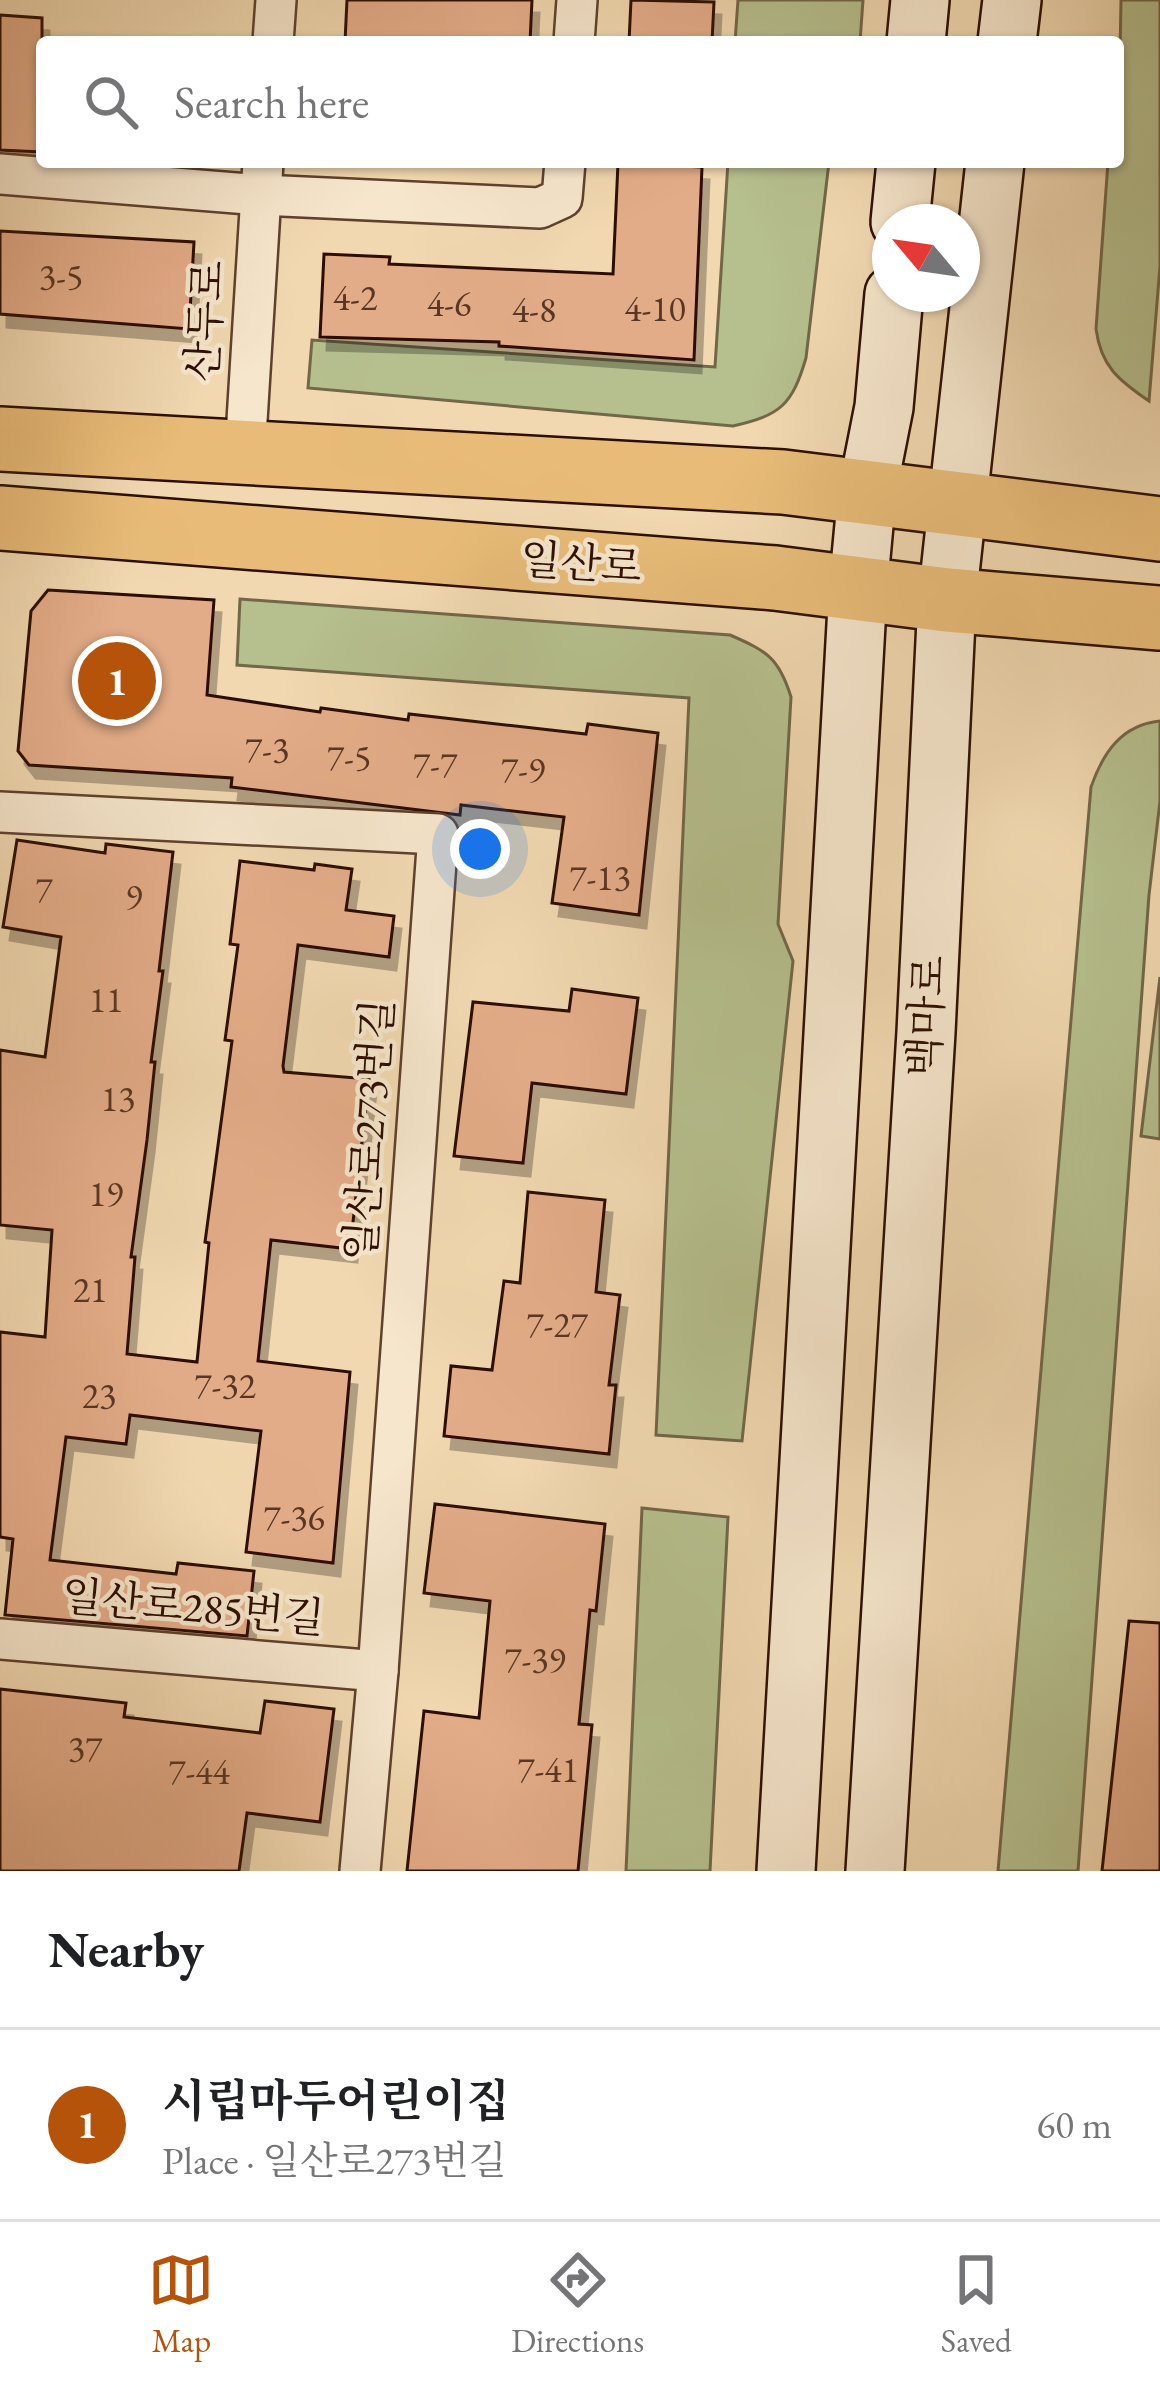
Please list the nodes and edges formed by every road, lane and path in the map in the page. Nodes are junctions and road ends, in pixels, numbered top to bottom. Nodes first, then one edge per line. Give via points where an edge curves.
1 (276, 0) edge
2 (577, 0) edge
3 (920, 0) edge
4 (1012, 0) edge
5 (273, 36) edge
6 (574, 36) edge
7 (917, 36) edge
8 (1008, 36) edge
9 (564, 168) edge
10 (905, 168) edge
11 (994, 168) edge
12 (0, 175) edge
13 (262, 178) edge
14 (902, 204) edge
15 (892, 312) edge
16 (0, 439) edge
17 (245, 453) junction
18 (867, 494) junction
19 (958, 502) junction
20 (0, 518) edge
21 (1160, 529) edge
22 (858, 589) junction
23 (947, 600) junction
24 (1160, 618) edge
25 (0, 812) edge
26 (0, 1640) edge
27 (378, 1671) junction
28 (360, 1871) edge
29 (786, 1871) edge
30 (874, 1871) edge

1 - 5 street
2 - 6 street
3 - 7 main road
4 - 8 main road
9 - 13 street via 562,198 540,208
10 - 14 main road
11 - 19 main road, 백마로
12 - 13 street
13 - 17 street, 산두로
15 - 18 main road
16 - 17 main road
17 - 18 main road via 784,482
18 - 19 main road
18 - 22 main road
19 - 21 main road
19 - 23 main road, 백마로
20 - 22 main road, 일산로
22 - 23 main road, 일산로
22 - 29 main road
23 - 24 main road, 일산로
23 - 30 main road, 백마로
25 - 27 street, 일산로273번길 via 438,834
26 - 27 street, 일산로285번길
27 - 28 street, 일산로273번길

